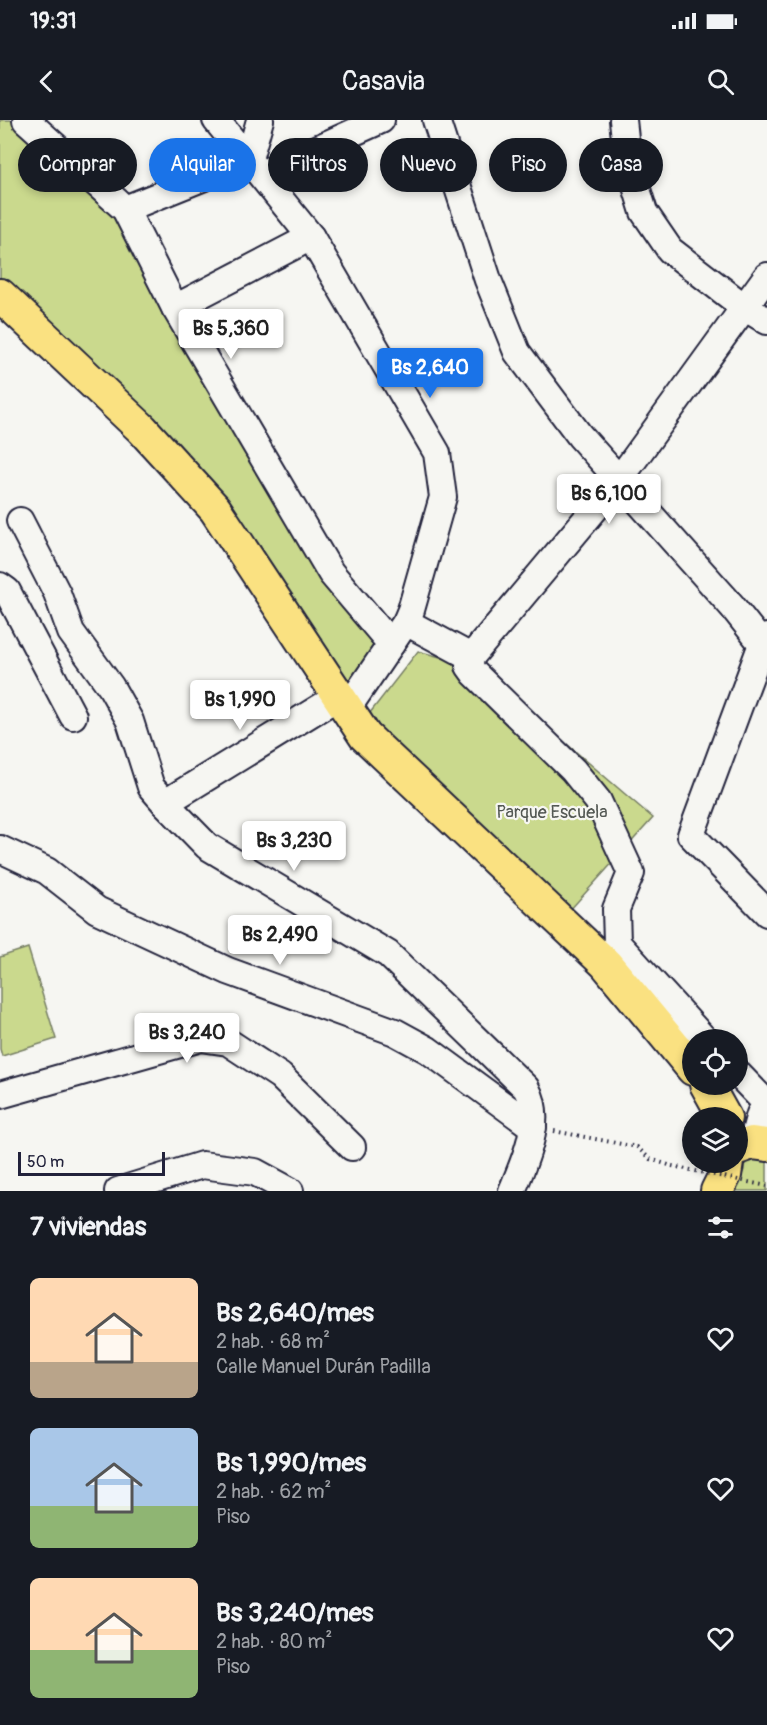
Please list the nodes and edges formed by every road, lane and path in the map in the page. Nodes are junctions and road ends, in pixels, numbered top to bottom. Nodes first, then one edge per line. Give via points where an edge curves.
1 (26, 120) edge
2 (216, 120) edge
3 (260, 120) edge
4 (381, 120) edge
5 (436, 120) edge
6 (623, 120) edge
7 (231, 138) edge
8 (256, 158) edge
9 (256, 167) edge
10 (256, 168) edge
11 (178, 192) edge
12 (125, 209) junction
13 (311, 237) junction
14 (767, 276) edge
15 (0, 295) edge
16 (175, 308) junction
17 (744, 308) junction
18 (767, 321) edge
19 (619, 480) junction
20 (20, 521) dead end
21 (0, 586) edge
22 (406, 622) junction
23 (765, 643) edge
24 (391, 645) junction
25 (471, 657) junction
26 (343, 703) junction
27 (73, 717) dead end
28 (165, 803) junction
29 (0, 849) edge
30 (767, 913) edge
31 (695, 1029) edge
32 (682, 1056) edge
33 (748, 1084) edge
34 (0, 1095) edge
35 (767, 1104) edge
36 (533, 1126) junction
37 (752, 1145) edge
38 (351, 1147) dead end
39 (767, 1186) edge
40 (118, 1191) edge
41 (290, 1191) edge
42 (512, 1191) edge

1 - 12 street
2 - 7 street
3 - 8 street
4 - 9 street
5 - 19 street via 488,280 517,352 580,436
6 - 17 street via 627,157 644,212 670,250
10 - 13 street
11 - 12 street
12 - 16 street
13 - 16 street
13 - 22 street via 436,453 443,496
14 - 17 street
15 - 26 main road via 142,429 215,509
16 - 24 street via 331,573
17 - 18 street
17 - 19 street
19 - 23 street
19 - 25 street
20 - 28 street via 57,594 71,632 111,687 130,722 151,787
21 - 27 street via 7,591
22 - 24 street
22 - 25 street
23 - 30 street via 692,835
24 - 26 street
25 - 31 street via 469,666 474,674 573,770 598,801 631,873 616,909 617,944
26 - 28 street
26 - 32 main road via 365,736 606,964
28 - 36 street via 207,846 388,954 526,1088 534,1102
29 - 36 street via 47,871 97,910 228,971 395,1032 428,1050
33 - 35 street
34 - 38 street via 201,1038 228,1042 280,1076
35 - 37 street via 760,1114
36 - 39 path, bridge via 637,1147 650,1160
36 - 42 street
40 - 41 street via 201,1165 255,1172

